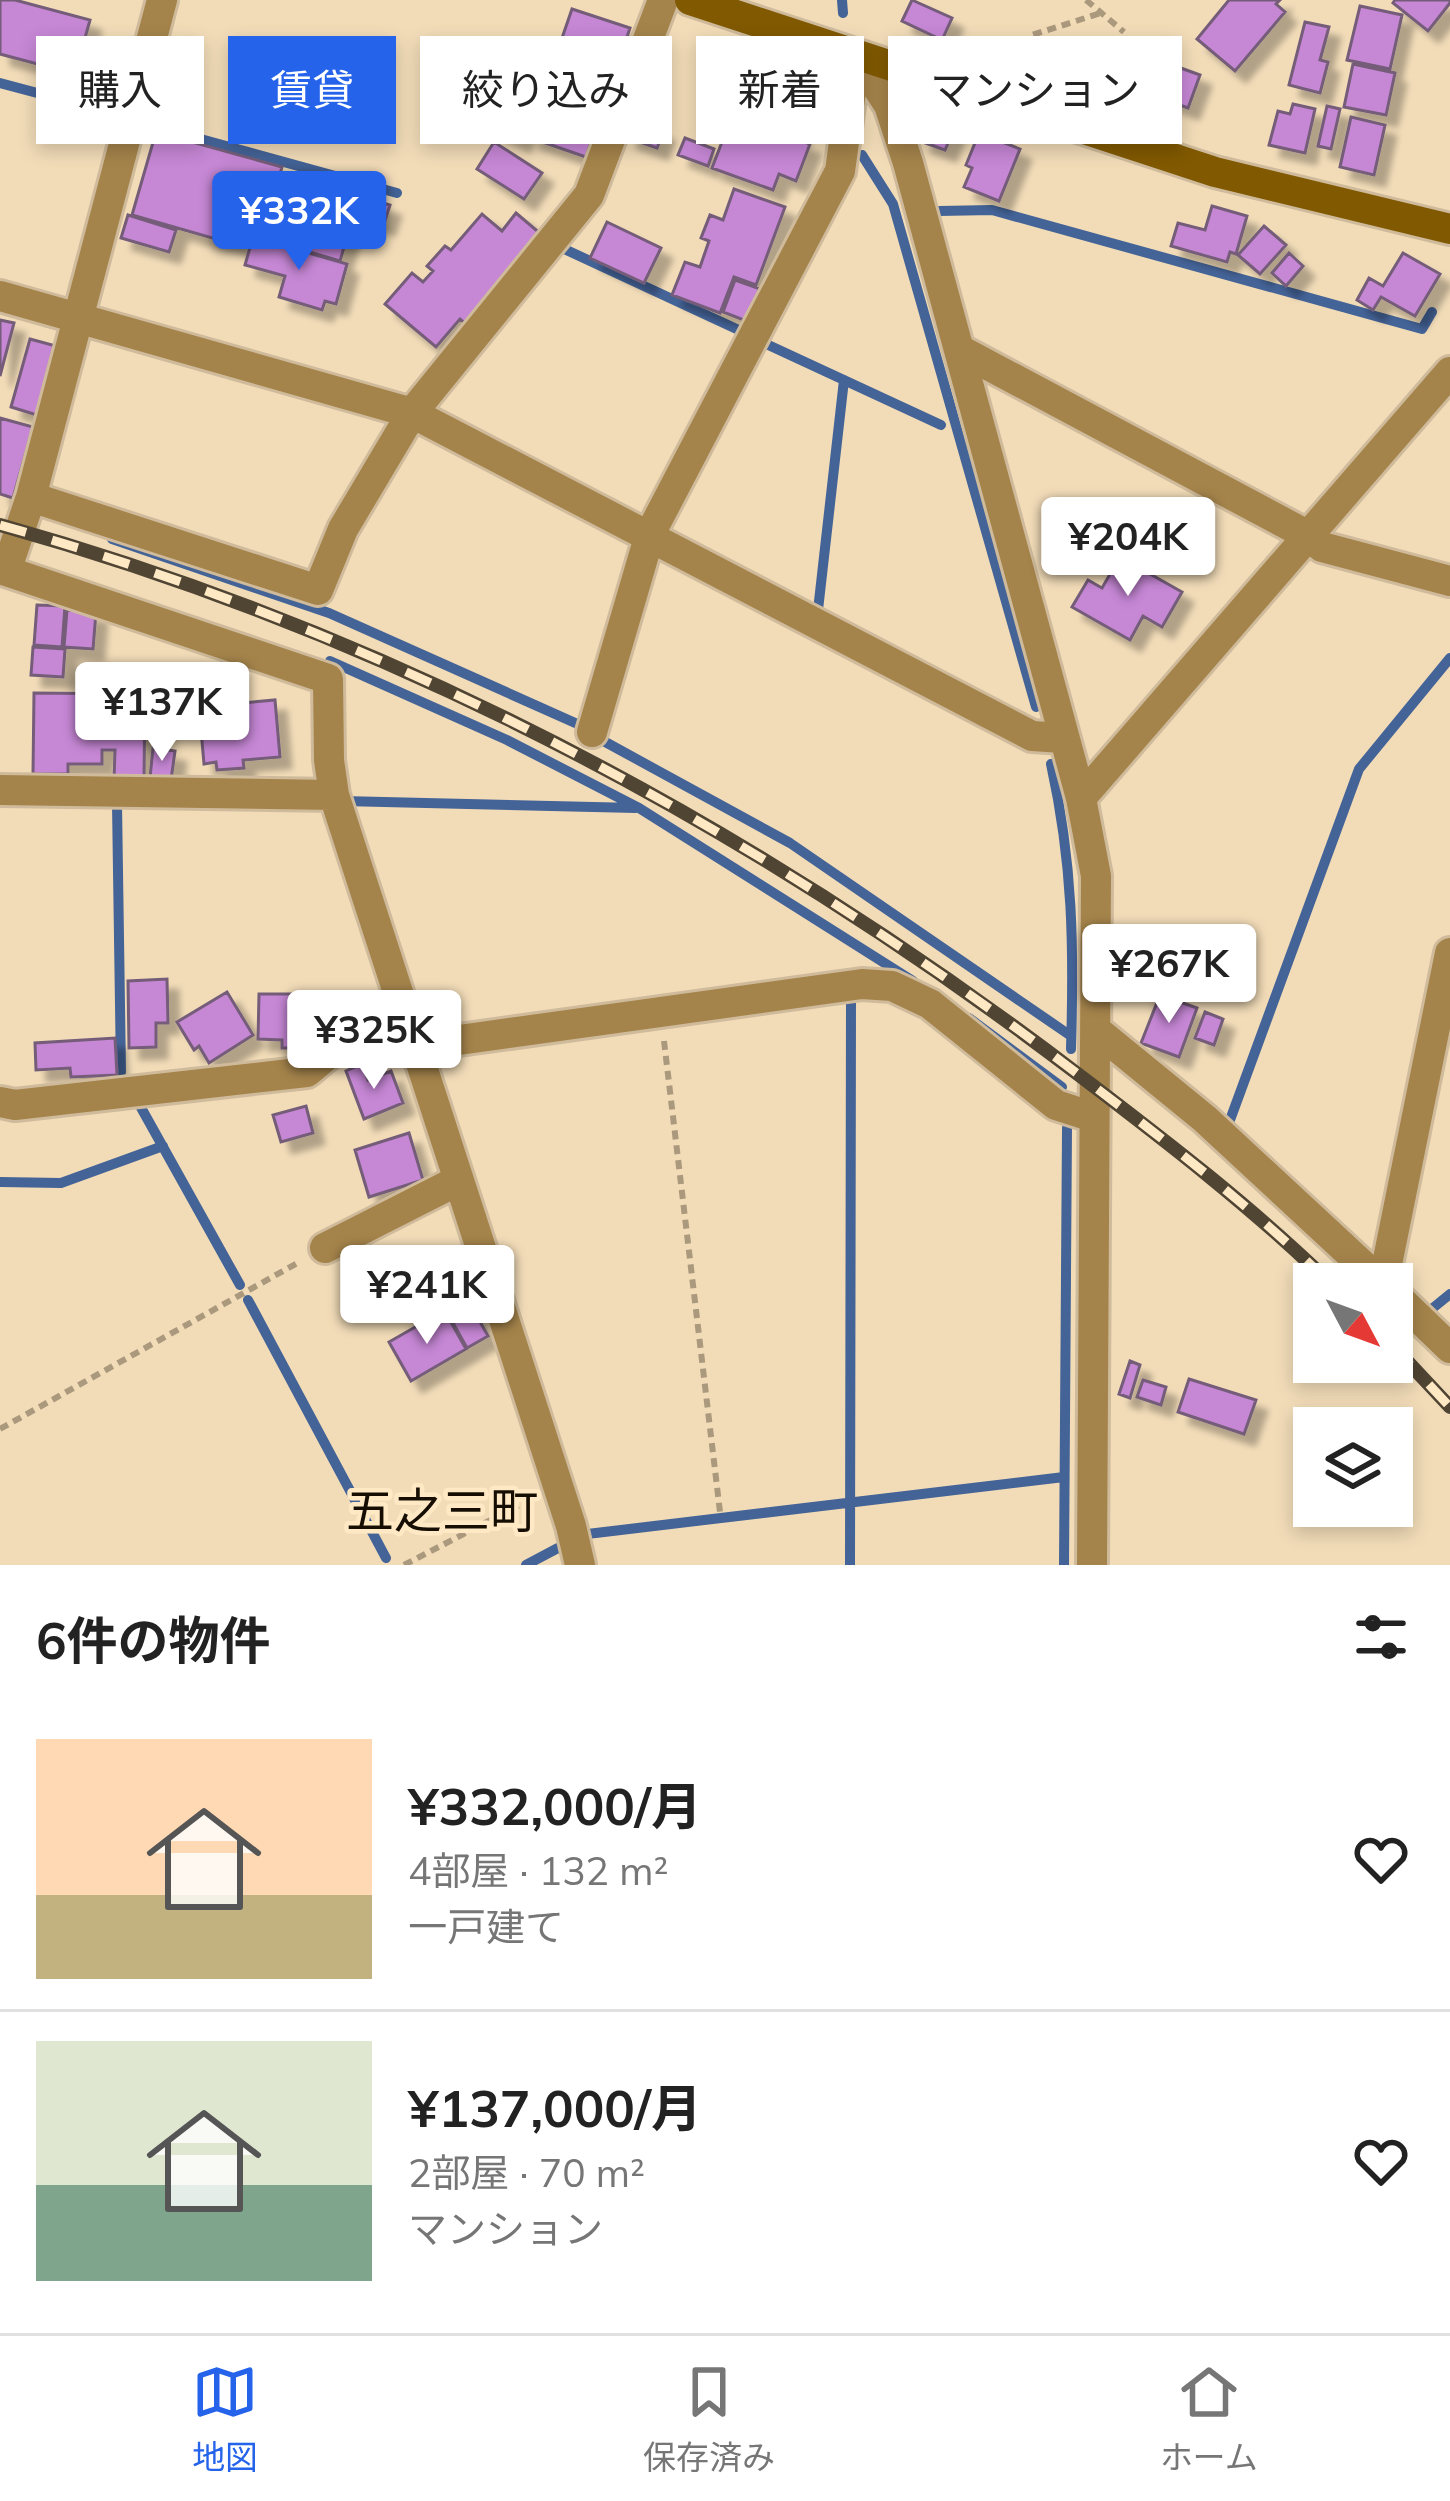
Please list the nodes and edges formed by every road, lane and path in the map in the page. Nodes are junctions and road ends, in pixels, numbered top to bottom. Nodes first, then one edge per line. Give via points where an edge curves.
1 (162, 0) edge
2 (663, 0) edge
3 (1086, 0) edge
4 (711, 3) edge
5 (1101, 13) junction
6 (1124, 32) dead end
7 (803, 36) edge
8 (1032, 36) edge
9 (864, 67) edge
10 (844, 144) edge
11 (1129, 144) edge
12 (1450, 229) edge
13 (0, 296) edge
14 (78, 318) junction
15 (960, 350) junction
16 (1450, 372) edge
17 (412, 413) junction
18 (31, 496) junction
19 (650, 534) junction
20 (1307, 535) junction
21 (3, 570) edge
22 (1450, 581) edge
23 (592, 732) dead end
24 (1063, 738) junction
25 (0, 790) edge
26 (334, 795) junction
27 (1081, 798) junction
28 (1450, 953) edge
29 (661, 1013) junction
30 (1096, 1030) junction
31 (416, 1046) junction
32 (0, 1102) edge
33 (1094, 1117) junction
34 (457, 1181) junction
35 (326, 1248) joint
36 (1413, 1312) edge
37 (1450, 1348) edge
38 (0, 1429) edge
39 (555, 1486) junction
40 (720, 1512) dead end
41 (404, 1565) edge
42 (580, 1565) edge
43 (1093, 1565) edge

1 - 14 street
2 - 17 street via 589,195
3 - 5 path
4 - 7 main road
5 - 6 path
5 - 8 path
9 - 15 street via 889,105
10 - 19 street via 840,171
11 - 12 main road
13 - 14 street
14 - 17 street
14 - 18 street
15 - 20 street
15 - 24 street
16 - 20 street
17 - 18 street via 318,590
17 - 19 street
18 - 21 street
19 - 23 street
19 - 24 street via 1032,736
20 - 22 street via 1322,547
20 - 27 street
21 - 26 street via 328,679
24 - 27 street
25 - 26 street
26 - 31 street
27 - 30 street via 1096,876
28 - 30 street via 1383,1284
29 - 31 street
29 - 33 street via 892,986 930,1004 1056,1106
29 - 40 path
30 - 33 street
31 - 32 street via 338,1046 307,1072
31 - 34 street
33 - 43 street
34 - 35 street
34 - 39 street
35 - 38 path
36 - 37 street
39 - 41 path
39 - 42 street

